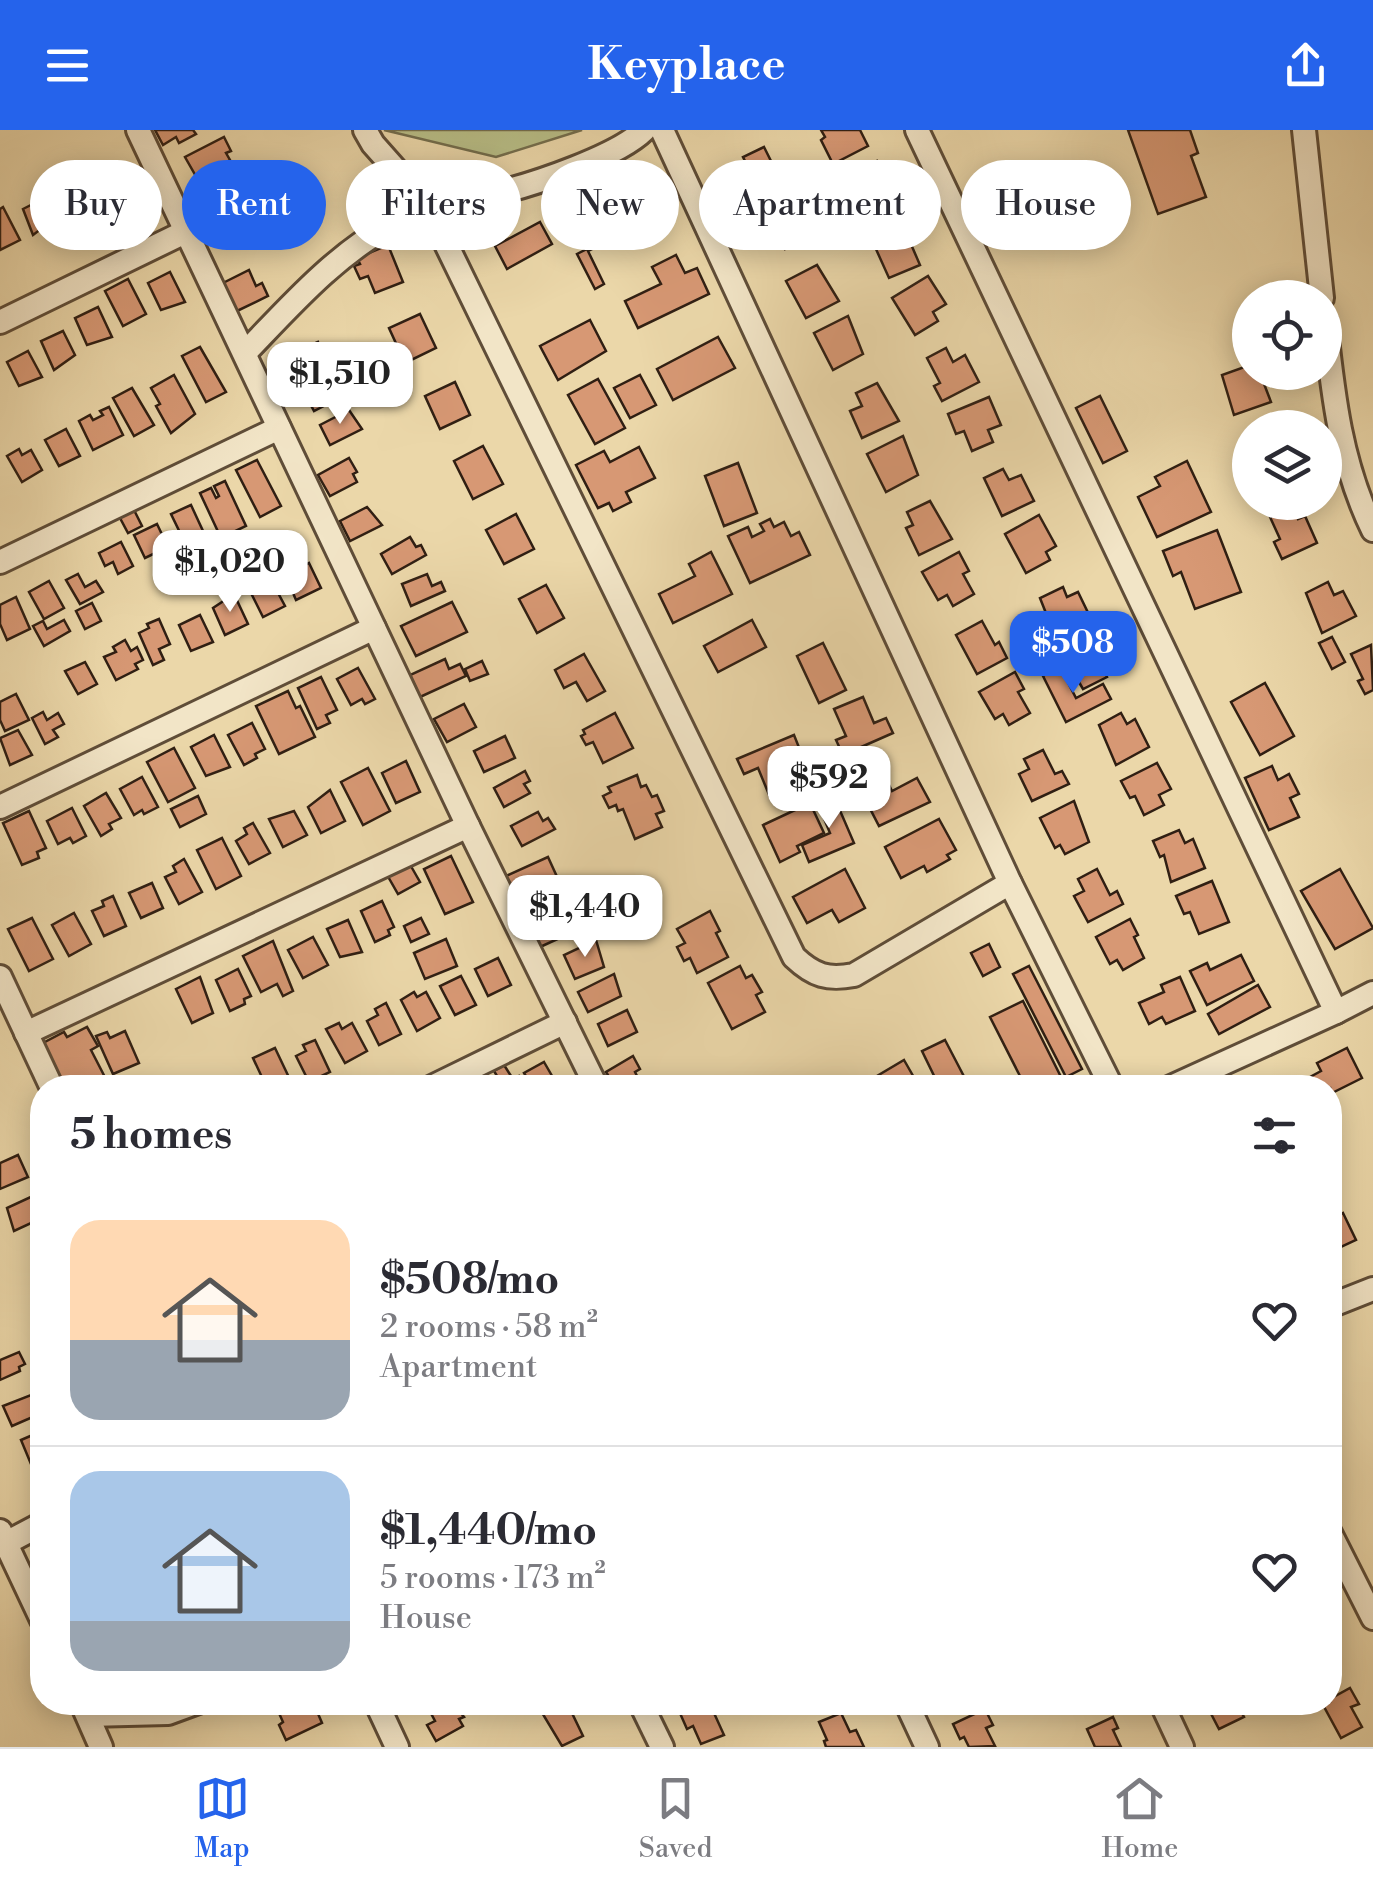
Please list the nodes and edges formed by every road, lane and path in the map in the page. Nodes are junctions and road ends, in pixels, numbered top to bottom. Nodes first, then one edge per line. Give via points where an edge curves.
1 (138, 130) edge
2 (365, 130) edge
3 (644, 130) edge
4 (662, 130) edge
5 (917, 130) edge
6 (1304, 130) edge
7 (386, 160) edge
8 (521, 185) edge
9 (182, 224) edge
10 (182, 234) edge
11 (195, 250) edge
12 (349, 250) edge
13 (449, 250) edge
14 (1320, 280) edge
15 (0, 322) edge
16 (245, 353) junction
17 (1333, 390) edge
18 (279, 428) junction
19 (1373, 530) edge
20 (0, 562) edge
21 (374, 628) junction
22 (0, 807) edge
23 (468, 826) junction
24 (1010, 883) junction
25 (0, 977) edge
26 (1373, 993) edge
27 (1336, 1012) junction
28 (565, 1022) junction
29 (26, 1034) junction
30 (46, 1075) edge
31 (457, 1075) edge
32 (591, 1075) edge
33 (1106, 1075) edge
34 (1198, 1075) edge
35 (1373, 1289) edge
36 (1342, 1301) edge
37 (30, 1528) edge
38 (3, 1537) edge
39 (1342, 1548) edge
40 (1364, 1578) edge
41 (30, 1594) edge
42 (1373, 1618) edge
43 (88, 1715) edge
44 (382, 1715) edge
45 (646, 1715) edge
46 (912, 1715) edge
47 (1166, 1715) edge
48 (102, 1747) edge
49 (397, 1747) edge
50 (662, 1747) edge
51 (927, 1747) edge
52 (1182, 1747) edge

1 - 9 street
2 - 7 street
3 - 8 street via 632,143
4 - 24 street
5 - 27 street
6 - 14 street
10 - 15 street
11 - 16 street
12 - 16 street
13 - 24 street via 794,957 809,972 831,979 854,976
16 - 18 street
17 - 19 street via 1347,468
18 - 20 street
18 - 21 street
21 - 22 street
21 - 23 street
23 - 28 street
23 - 29 street
24 - 33 street
25 - 29 street
26 - 27 street
27 - 34 street
28 - 31 street
28 - 32 street
29 - 30 street
35 - 36 street
37 - 38 street
38 - 41 street
39 - 40 street
40 - 42 street
43 - 48 street
44 - 49 street
45 - 50 street
46 - 51 street
47 - 52 street

